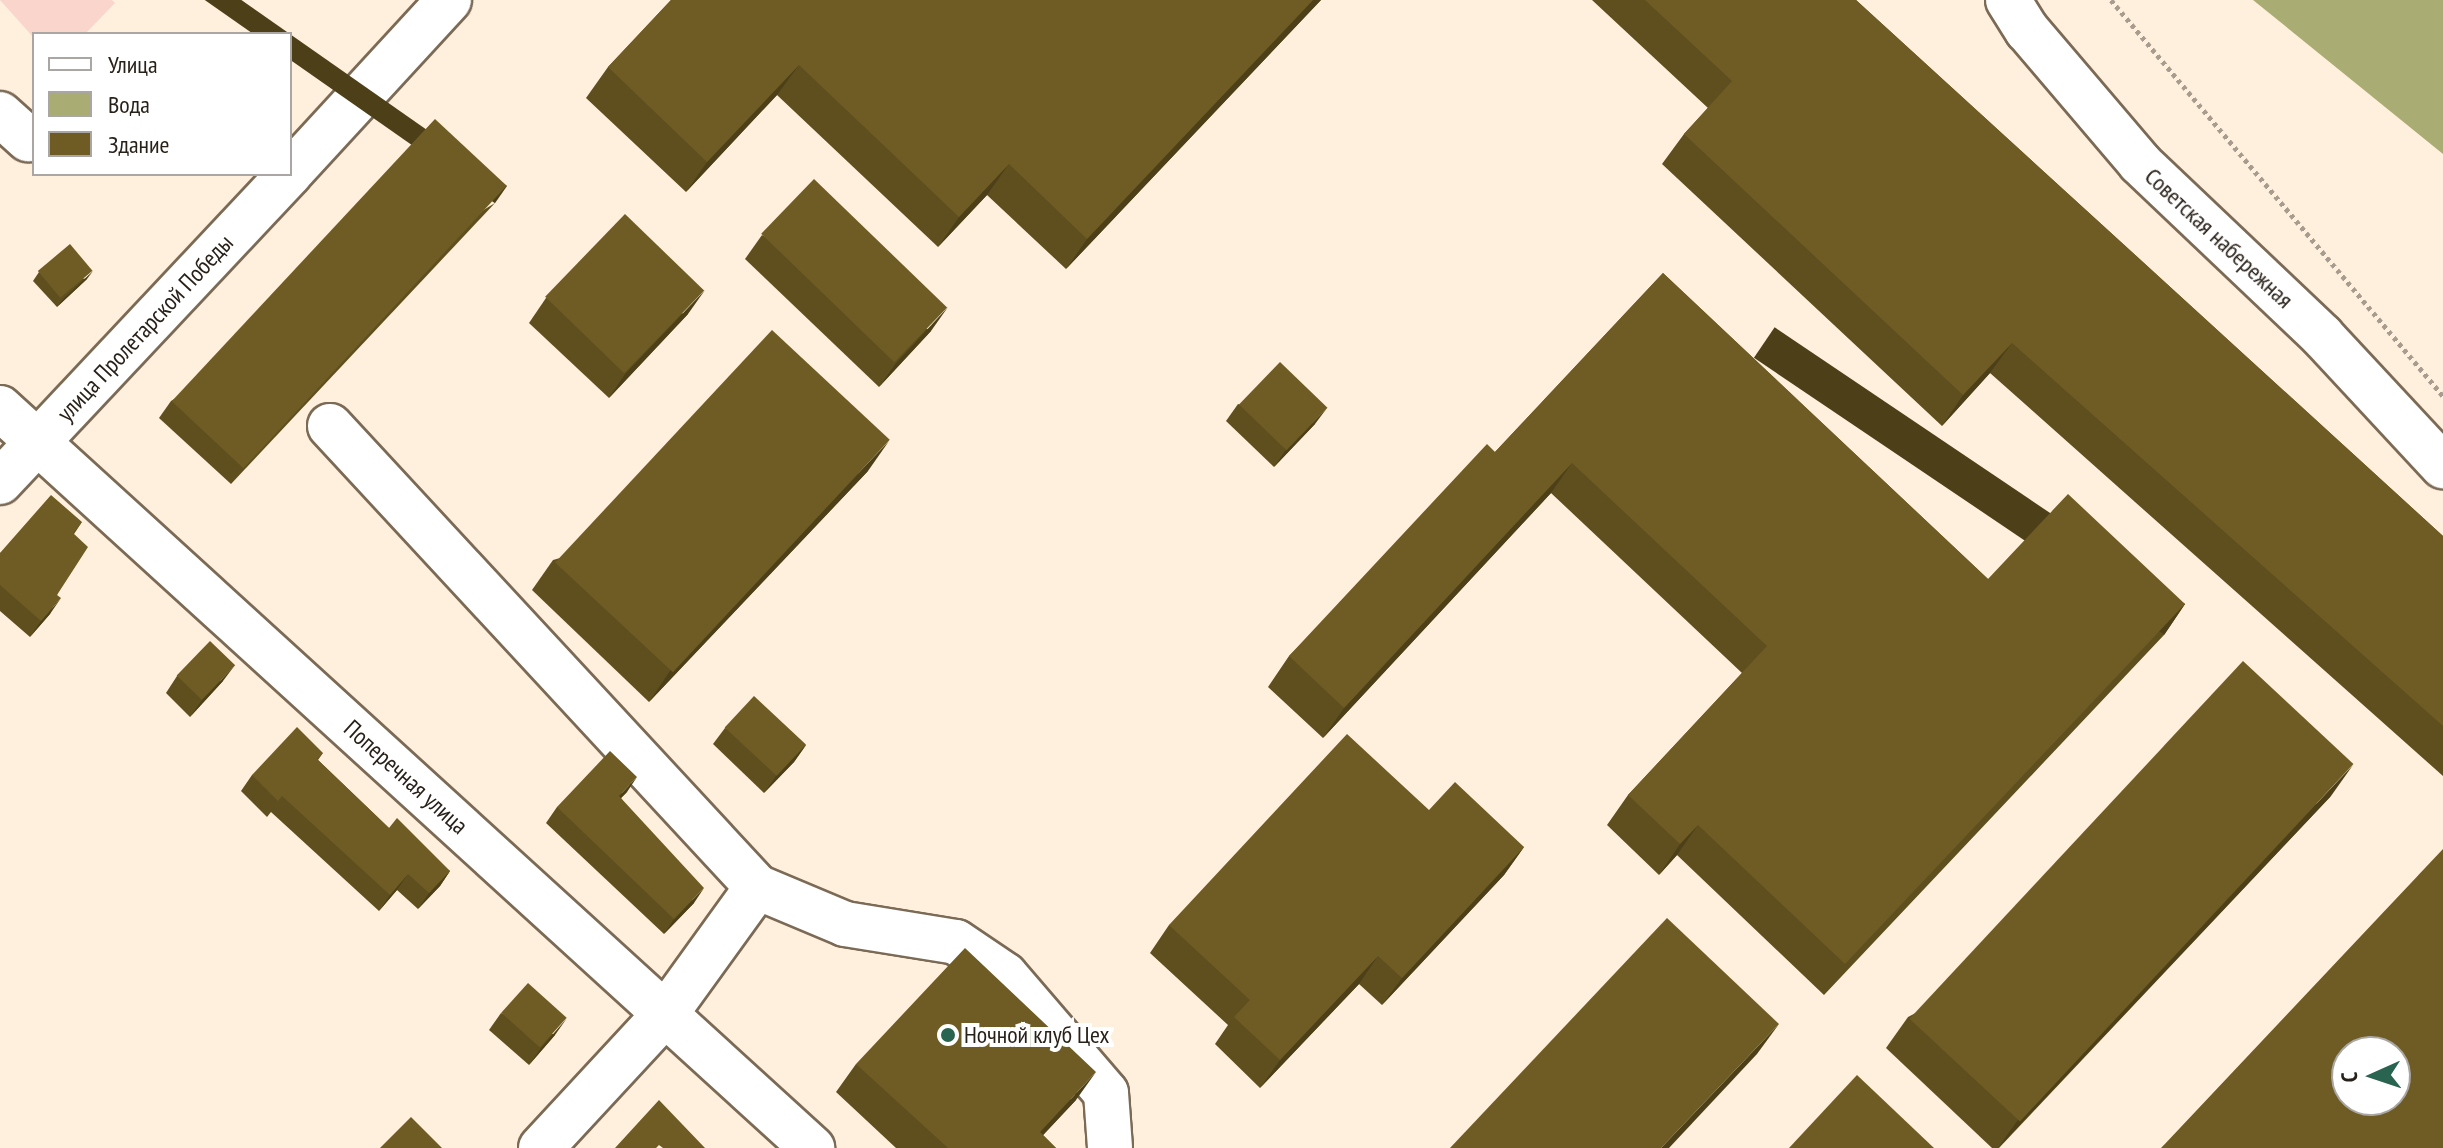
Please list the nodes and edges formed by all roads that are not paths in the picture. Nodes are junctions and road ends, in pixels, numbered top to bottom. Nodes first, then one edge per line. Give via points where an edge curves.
1 (449, 0) edge
2 (2008, 0) edge
3 (292, 170) edge
4 (286, 176) edge
5 (0, 408) edge
6 (330, 426) dead end
7 (37, 443) junction
8 (2443, 466) edge
9 (0, 482) edge
10 (757, 887) junction
11 (667, 1012) junction
12 (541, 1148) edge
13 (812, 1148) edge
14 (1110, 1148) edge

1 - 3 street, улица Пролетарской Победы
2 - 8 street, Советская набережная via 2027,30 2140,163 2322,336
4 - 7 street, улица Пролетарской Победы
5 - 7 street, Поперечная улица
6 - 10 street
7 - 9 street, улица Пролетарской Победы
7 - 11 street, Поперечная улица
10 - 11 street
10 - 14 street via 845,924 956,942 1005,975 1106,1093
11 - 12 street
11 - 13 street, Поперечная улица

